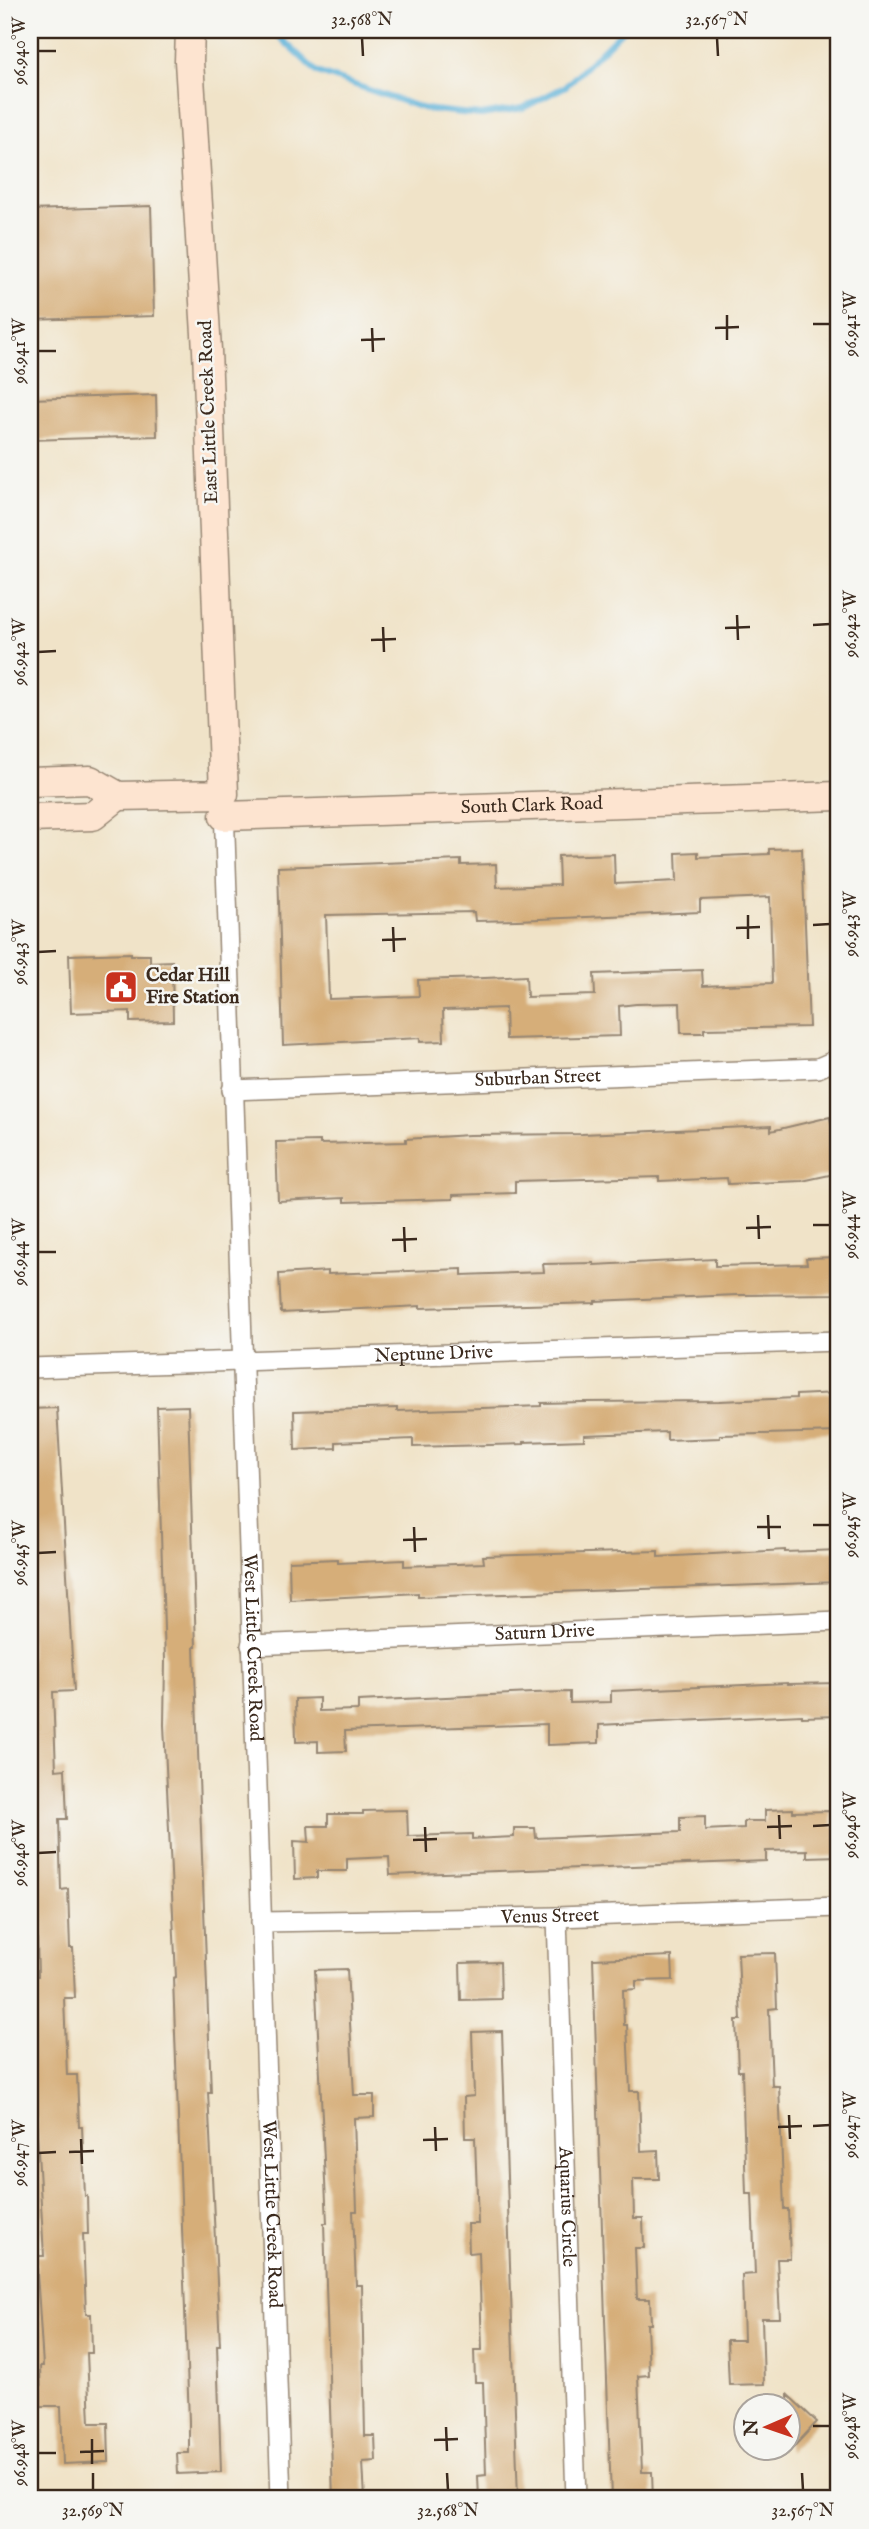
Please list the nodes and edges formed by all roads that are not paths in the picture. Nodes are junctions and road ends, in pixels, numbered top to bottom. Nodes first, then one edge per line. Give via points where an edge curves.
1 (190, 30) edge
2 (30, 782) edge
3 (118, 796) junction
4 (839, 796) edge
5 (224, 805) junction
6 (30, 818) edge
7 (839, 1054) edge
8 (232, 1090) junction
9 (839, 1340) edge
10 (242, 1360) junction
11 (30, 1368) edge
12 (839, 1622) edge
13 (251, 1645) junction
14 (839, 1907) edge
15 (557, 1917) junction
16 (261, 1922) junction
17 (281, 2499) edge
18 (576, 2499) edge

1 - 5 street, East Little Creek Road
2 - 3 street, South Clark Road via 90,780
3 - 5 street, South Clark Road
3 - 6 street via 93,816
4 - 5 street, South Clark Road
5 - 8 street, West Little Creek Road
7 - 8 street, Suburban Street via 818,1068
8 - 10 street, West Little Creek Road
9 - 10 street, Neptune Drive
10 - 11 street, Neptune Drive
10 - 13 street, West Little Creek Road
12 - 13 street, Saturn Drive
13 - 16 street, West Little Creek Road
14 - 15 street, Venus Street
15 - 16 street, Venus Street
15 - 18 street, Aquarius Circle
16 - 17 street, West Little Creek Road

